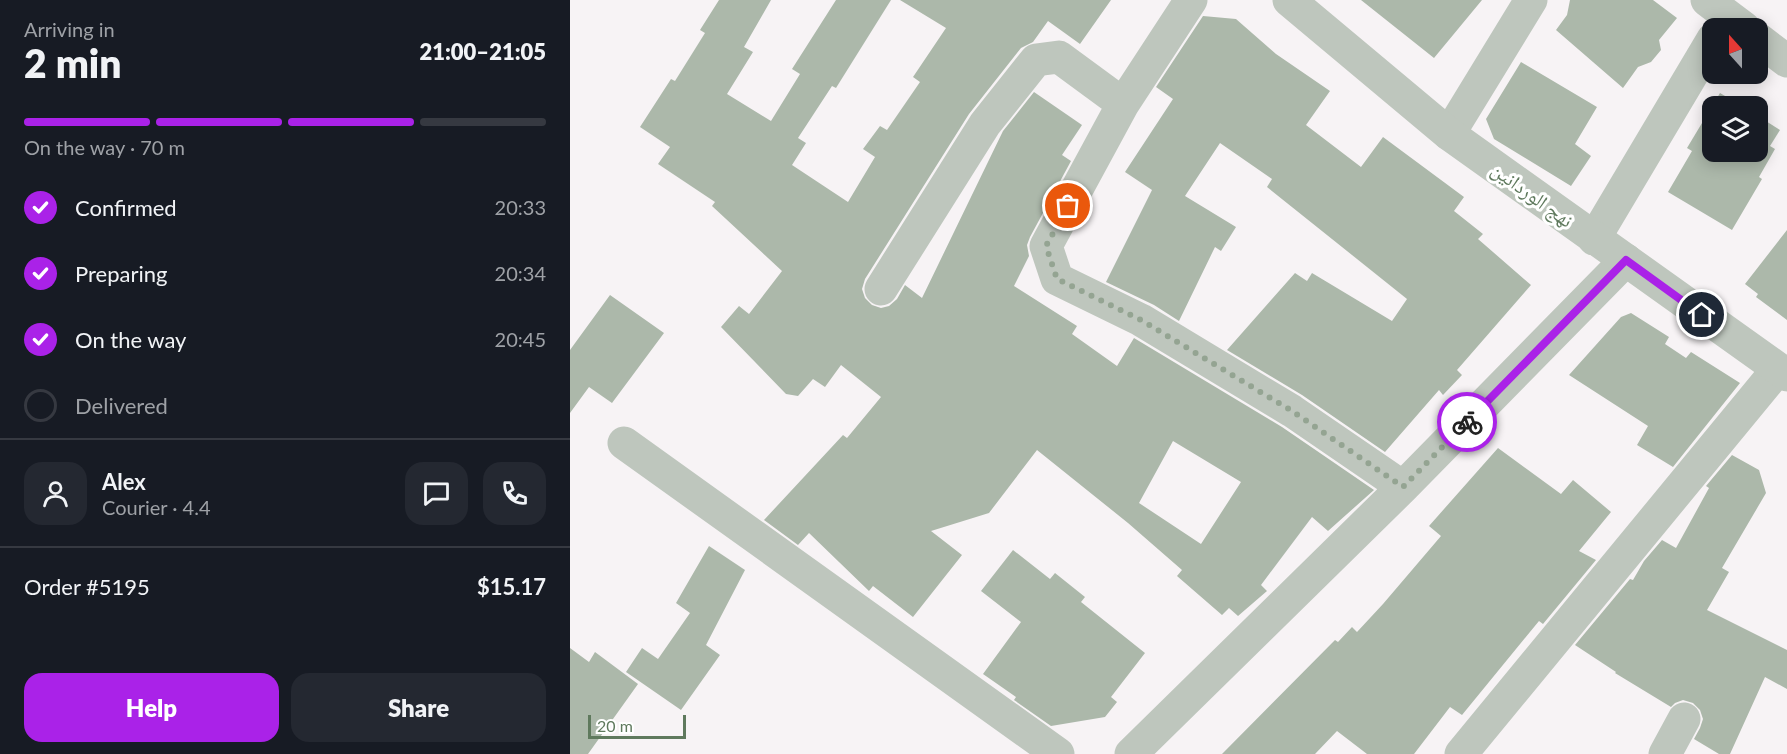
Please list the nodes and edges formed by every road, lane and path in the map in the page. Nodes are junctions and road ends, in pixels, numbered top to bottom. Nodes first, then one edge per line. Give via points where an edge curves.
1 (1191, 0) edge
2 (1289, 0) edge
3 (1531, 0) edge
4 (1768, 47) edge
5 (1702, 56) edge
6 (1787, 61) edge
7 (1123, 104) junction
8 (1449, 134) junction
9 (1594, 239) junction
10 (1626, 260) junction
11 (880, 289) dead end
12 (1783, 372) edge
13 (624, 443) dead end
14 (1403, 487) junction
15 (1684, 719) dead end
16 (1058, 754) edge
17 (1131, 754) edge
18 (1461, 754) edge
19 (1665, 754) edge

1 - 7 street
2 - 8 street, نهج الوردانين
3 - 8 street
4 - 6 street
5 - 9 street
7 - 11 street via 1059,57 1036,60 985,124
7 - 14 street via 1046,246 1057,279 1141,320 1292,411
8 - 9 street, نهج الوردانين
9 - 10 street, نهج الوردانين
10 - 12 street, نهج الوردانين
10 - 14 street
12 - 18 street
13 - 16 street
14 - 17 street
15 - 19 street

